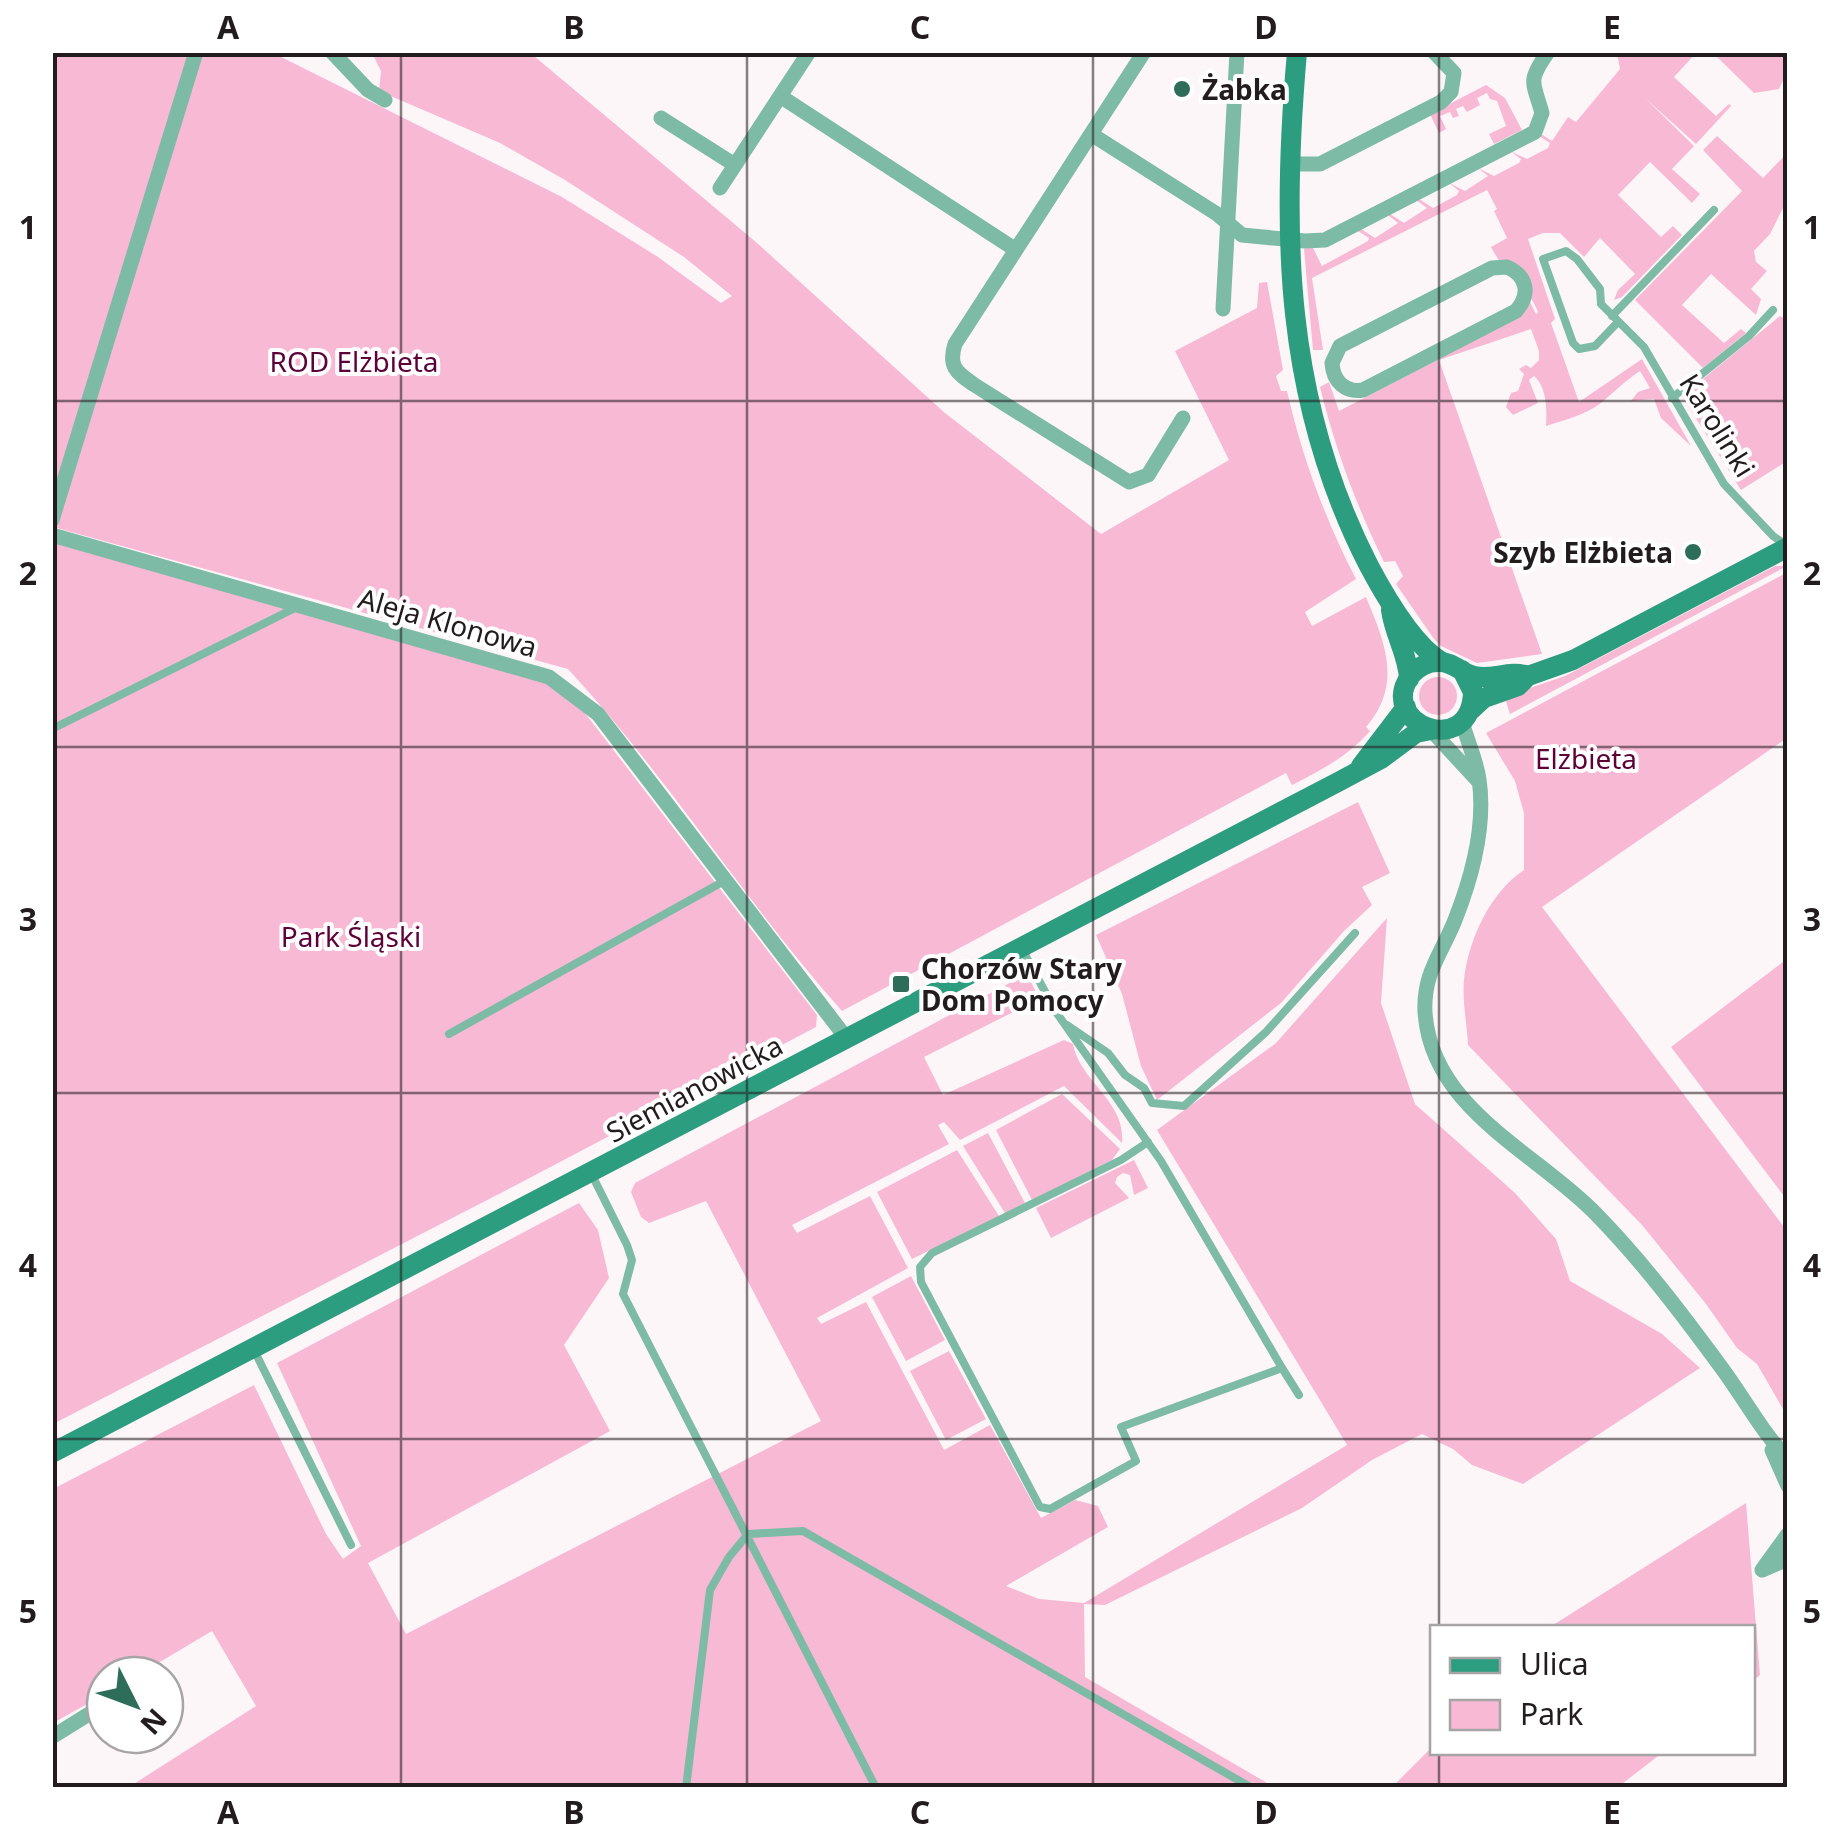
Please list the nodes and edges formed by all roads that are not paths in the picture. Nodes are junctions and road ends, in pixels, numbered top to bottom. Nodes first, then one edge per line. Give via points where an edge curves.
1 (196, 52) edge
2 (332, 52) edge
3 (809, 52) edge
4 (1144, 52) edge
5 (1237, 52) edge
6 (1298, 52) edge
7 (1434, 52) edge
8 (1548, 52) edge
9 (780, 96) junction
10 (385, 100) dead end
11 (661, 118) dead end
12 (1091, 134) junction
13 (1292, 164) junction
14 (734, 165) junction
15 (720, 188) dead end
16 (1714, 210) dead end
17 (1228, 222) junction
18 (1289, 240) junction
19 (1016, 250) junction
20 (1223, 310) dead end
21 (1772, 310) dead end
22 (1615, 319) junction
23 (1333, 373) junction
24 (1303, 378) junction
25 (1672, 398) junction
26 (1183, 418) dead end
27 (52, 520) edge
28 (52, 535) edge
29 (1788, 546) edge
30 (301, 606) junction
31 (1391, 608) junction
32 (1442, 662) junction
33 (1462, 670) junction
34 (1528, 676) junction
35 (1409, 678) junction
36 (1406, 707) junction
37 (1466, 716) junction
38 (52, 729) edge
39 (1431, 730) junction
40 (1360, 768) junction
41 (1480, 782) junction
42 (726, 880) junction
43 (1355, 934) dead end
44 (1022, 948) junction
45 (1064, 1023) junction
46 (448, 1034) dead end
47 (847, 1039) junction
48 (1148, 1142) junction
49 (591, 1172) junction
50 (253, 1348) junction
51 (1282, 1368) junction
52 (1300, 1394) dead end
53 (1767, 1437) junction
54 (52, 1453) edge
55 (1788, 1460) edge
56 (1788, 1486) edge
57 (748, 1534) junction
58 (1788, 1534) edge
59 (351, 1545) dead end
60 (1788, 1559) edge
61 (85, 1716) edge
62 (52, 1736) edge
63 (686, 1788) edge
64 (876, 1788) edge
65 (1252, 1788) edge

1 - 27 street
2 - 10 street
3 - 9 street
4 - 12 street
5 - 17 street
6 - 13 street
7 - 13 street via 1454,73 1446,97 1320,164
8 - 18 street via 1532,78 1542,113 1535,132 1325,240
9 - 14 street
9 - 19 street
11 - 14 street
12 - 17 street
12 - 19 street
13 - 18 street
14 - 15 street
16 - 22 lane, Karolinki
17 - 18 street via 1242,235
17 - 20 street
18 - 24 street
19 - 26 street via 955,344 955,372 1129,482 1148,475
21 - 25 lane
22 - 22 lane, Karolinki via 1595,346 1580,349 1544,259 1566,251 1577,258
22 - 25 lane, Karolinki via 1644,348
23 - 23 street via 1344,388 1363,390 1516,311 1526,294 1522,278 1506,267 1492,268 1340,346
23 - 24 street
24 - 31 street via 1336,492
25 - 29 lane, Karolinki via 1724,484
28 - 30 street, Aleja Klonowa
29 - 34 street via 1572,660
30 - 38 lane
30 - 42 street, Aleja Klonowa via 549,677 598,714
31 - 32 street
31 - 35 street
32 - 33 street
32 - 35 street via 1423,665
33 - 34 street via 1478,677
33 - 37 street via 1472,686
34 - 37 street via 1480,701
35 - 36 street
36 - 39 street
36 - 40 street, Siemianowicka
37 - 39 street via 1451,728
37 - 41 street
39 - 40 street, Siemianowicka via 1416,732
39 - 41 street
40 - 44 street, Siemianowicka
41 - 53 street via 1477,853 1453,925 1434,958 1425,1007 1428,1042 1442,1074 1623,1243
42 - 46 lane
42 - 47 street, Aleja Klonowa
43 - 45 lane via 1266,1032 1184,1106 1152,1103 1108,1053
44 - 45 lane
44 - 47 street, Siemianowicka
45 - 48 lane
47 - 49 street, Siemianowicka
48 - 51 lane
48 - 51 lane via 932,1253 920,1266 921,1282 1040,1507 1050,1509 1136,1461 1121,1427
49 - 50 street, Siemianowicka
49 - 57 lane via 632,1260 623,1294
50 - 54 street, Siemianowicka
50 - 59 lane
51 - 52 lane
53 - 55 street
53 - 56 street
57 - 63 lane via 710,1590
57 - 64 lane
57 - 65 lane via 803,1531
58 - 60 street via 1762,1570
61 - 62 street

